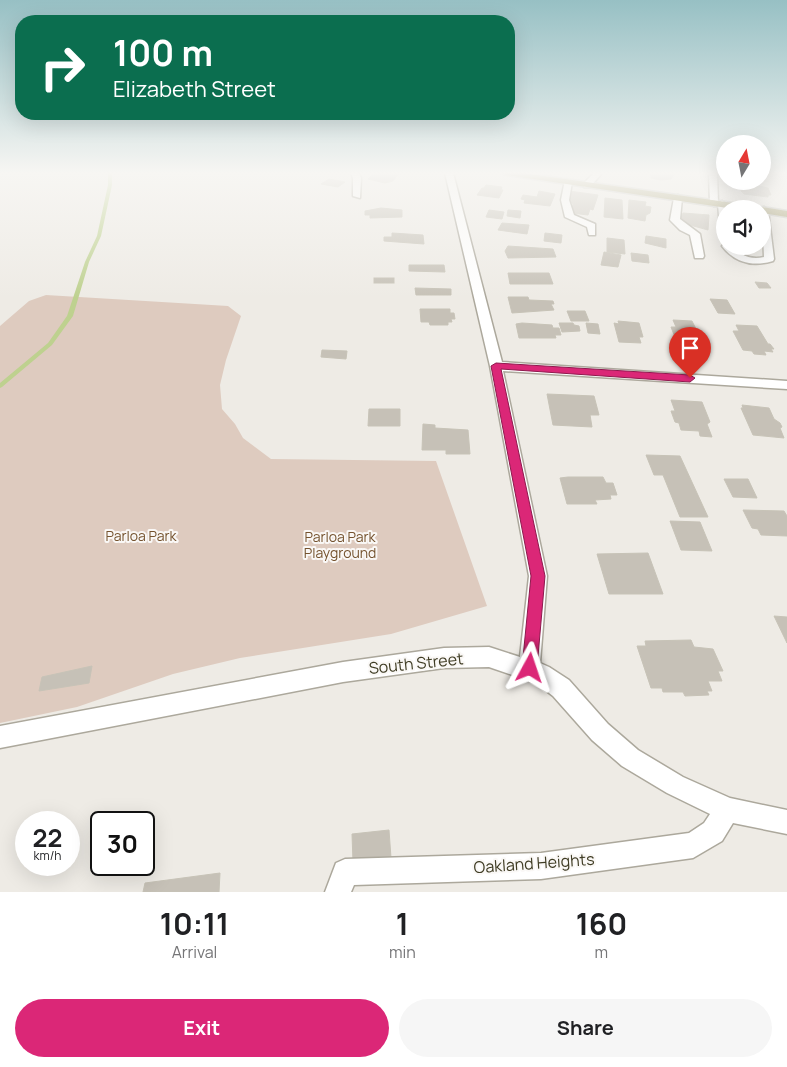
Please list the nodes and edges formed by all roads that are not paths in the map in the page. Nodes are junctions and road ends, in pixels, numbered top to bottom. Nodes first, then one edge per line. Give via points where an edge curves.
1 (459, 215) edge
2 (569, 215) edge
3 (676, 215) edge
4 (592, 233) dead end
5 (735, 255) edge
6 (768, 255) edge
7 (699, 256) dead end
8 (496, 366) junction
9 (787, 385) edge
10 (530, 668) junction
11 (0, 737) edge
12 (728, 810) junction
13 (787, 822) edge
14 (338, 892) edge

1 - 8 street
2 - 4 street via 592,226
3 - 7 street via 675,220 682,228 696,234
5 - 6 street via 761,262 769,258
8 - 9 street
8 - 10 street via 538,576
10 - 11 street, South Street via 489,657 426,660 343,672
10 - 12 street, South Street via 561,688 600,732 630,758
12 - 13 street, South Street
12 - 14 street, Oakland Heights via 713,832 693,845 541,866 345,872

